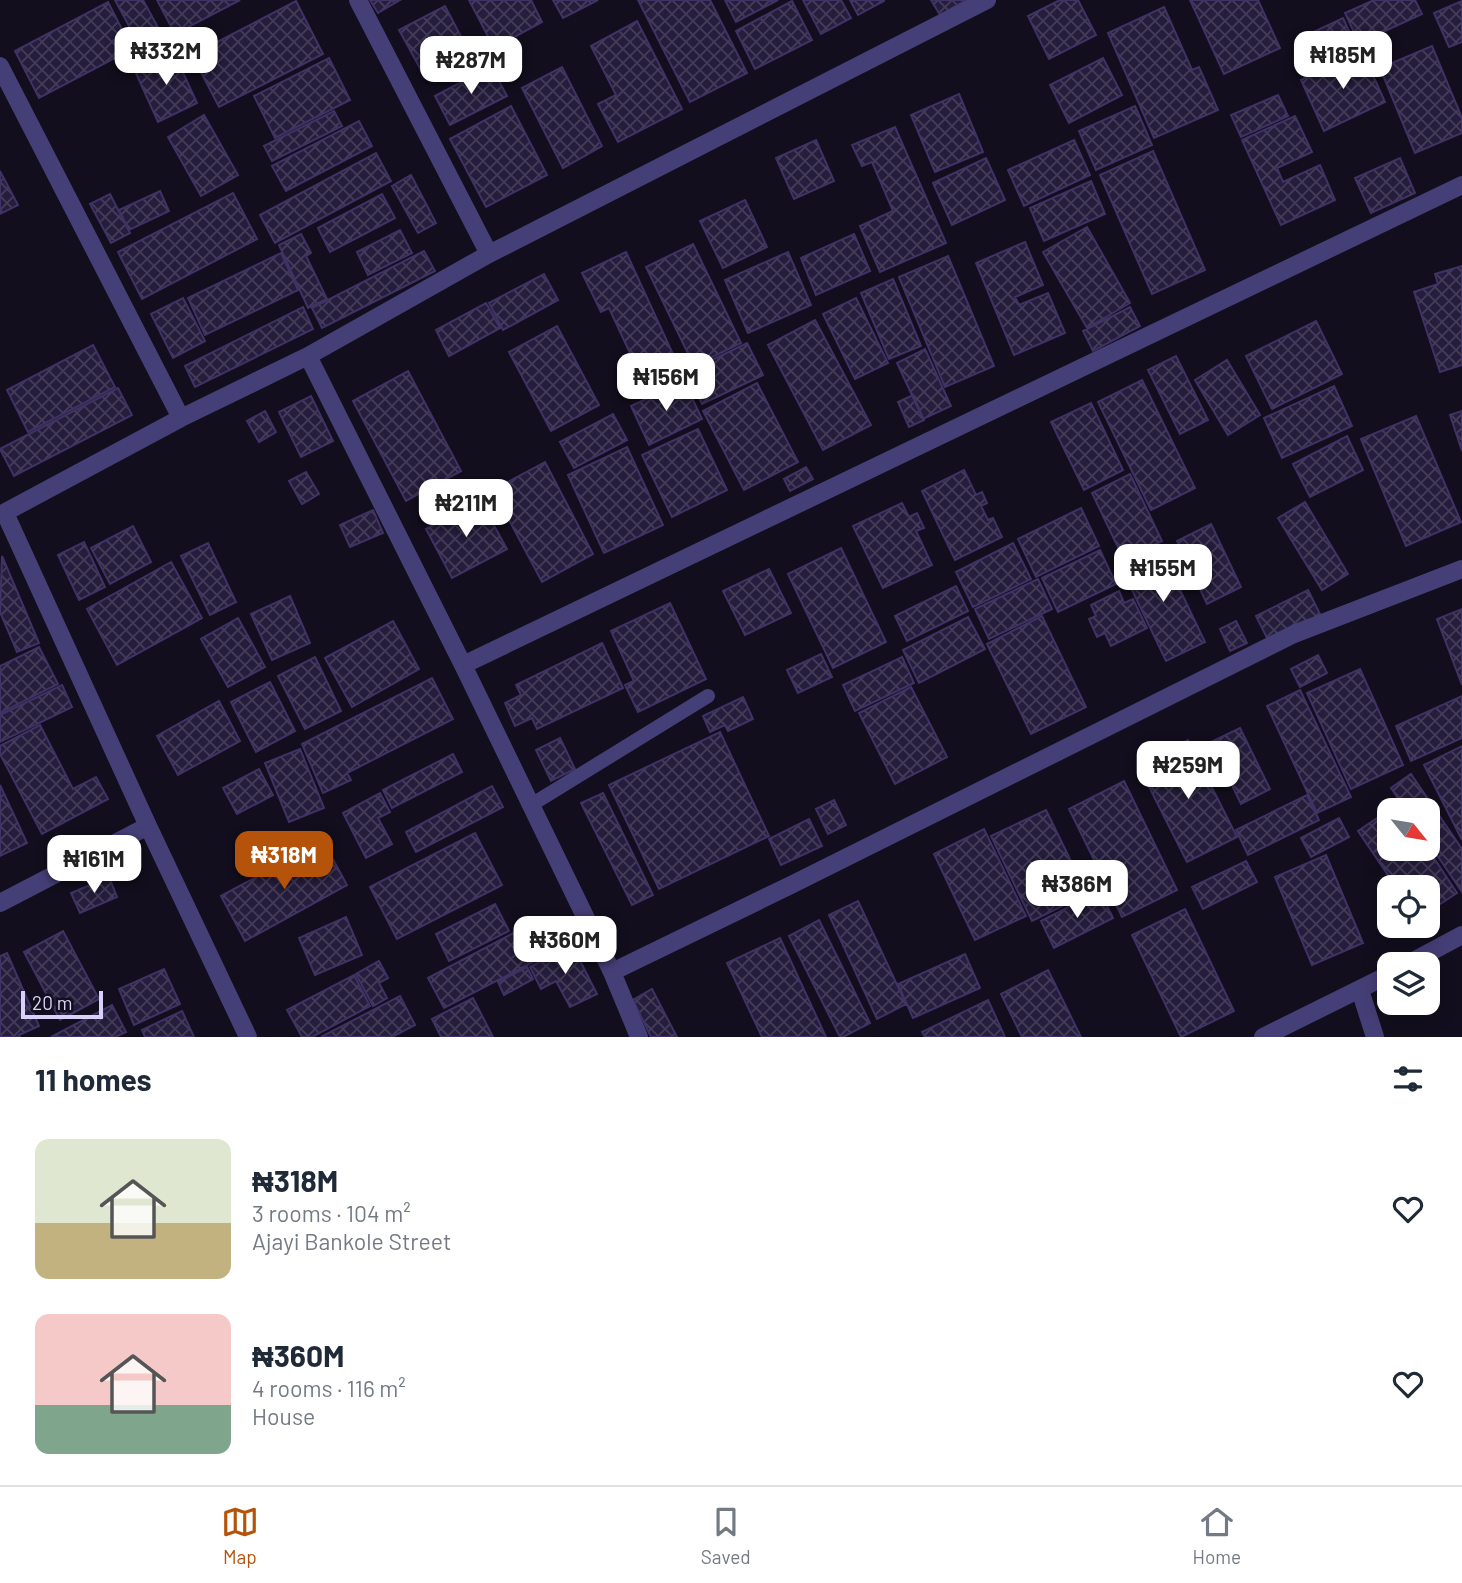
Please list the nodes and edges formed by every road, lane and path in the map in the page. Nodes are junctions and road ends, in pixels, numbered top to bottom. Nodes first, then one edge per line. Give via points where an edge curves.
1 (358, 0) edge
2 (987, 0) edge
3 (0, 66) edge
4 (1462, 185) edge
5 (489, 254) junction
6 (307, 356) junction
7 (181, 418) junction
8 (2, 514) edge
9 (1462, 569) edge
10 (463, 665) junction
11 (708, 696) dead end
12 (531, 806) junction
13 (148, 826) junction
14 (0, 903) edge
15 (1462, 934) edge
16 (1430, 952) edge
17 (612, 972) junction
18 (1377, 981) edge
19 (1360, 990) junction
20 (248, 1037) edge
21 (639, 1037) edge
22 (1264, 1037) edge
23 (1375, 1037) edge

1 - 5 street
2 - 5 street
3 - 7 street
4 - 10 street
5 - 6 street
6 - 7 street
6 - 10 street
7 - 8 street
8 - 13 street
9 - 17 street via 1294,634
10 - 12 street
11 - 12 lane
12 - 17 street
13 - 14 street
13 - 20 street
15 - 16 street
17 - 21 street
18 - 19 street
19 - 22 street
19 - 23 street

